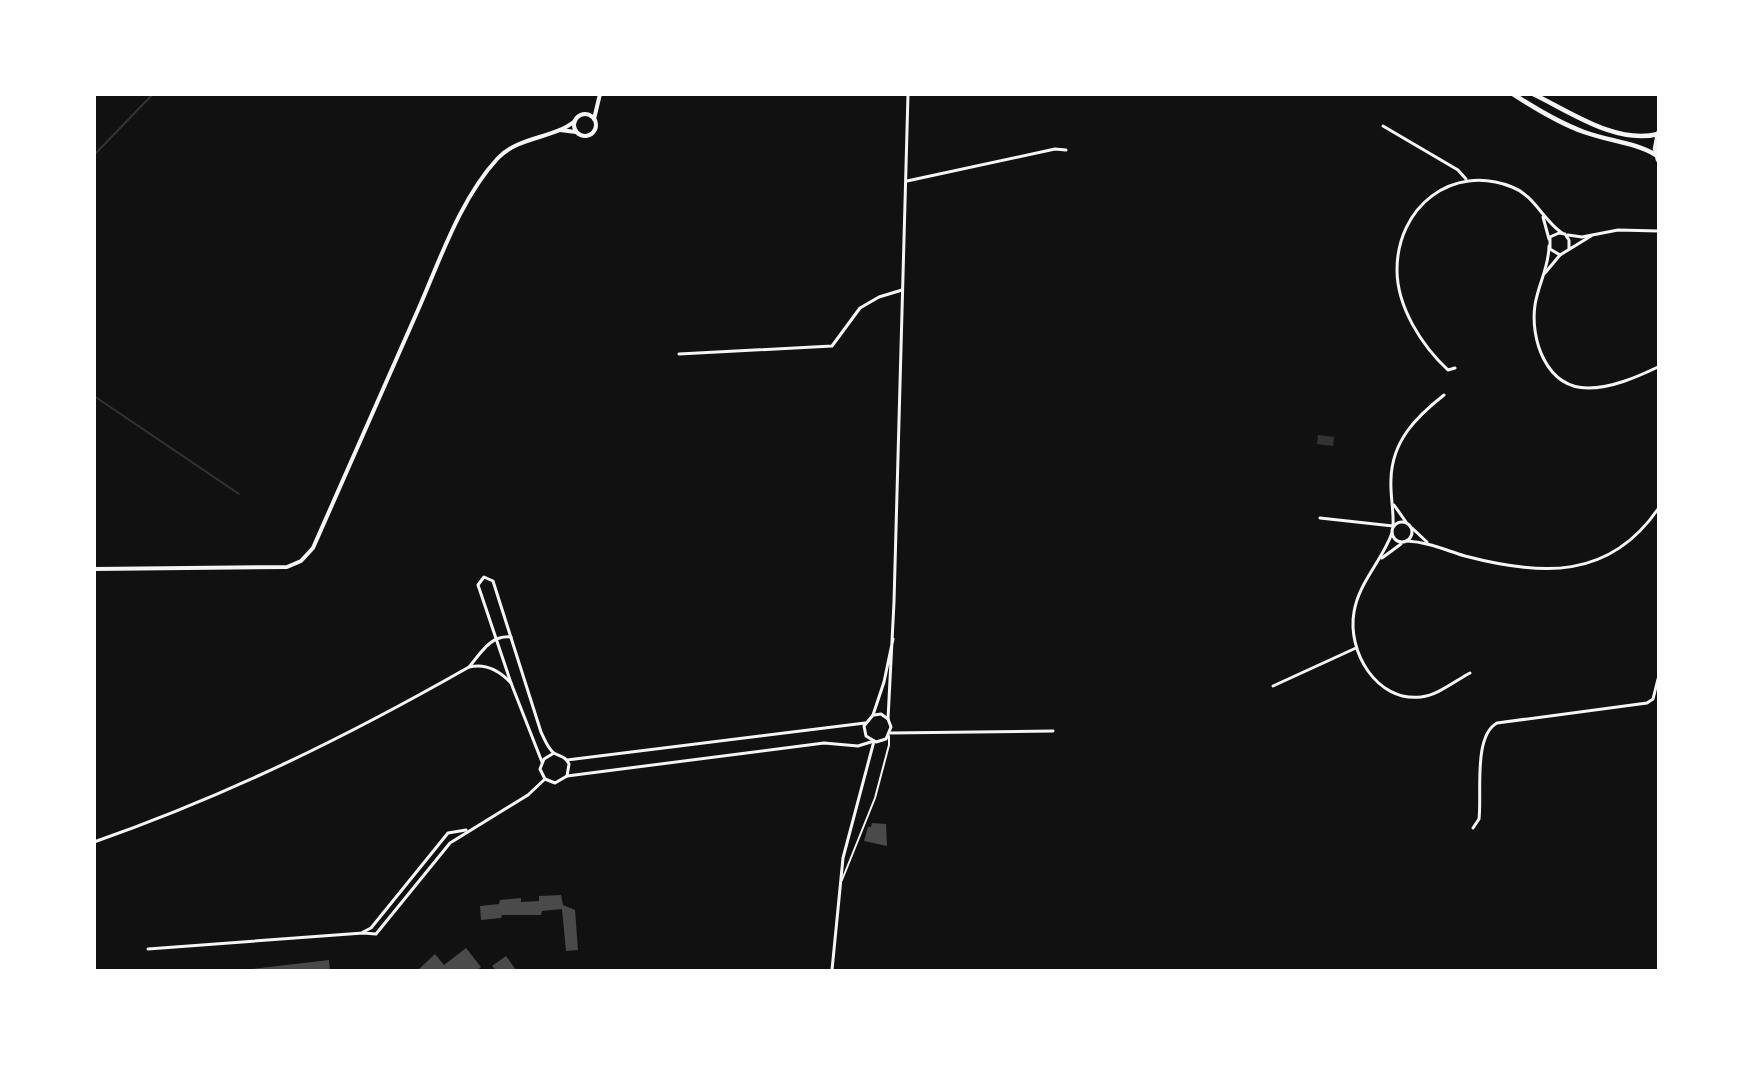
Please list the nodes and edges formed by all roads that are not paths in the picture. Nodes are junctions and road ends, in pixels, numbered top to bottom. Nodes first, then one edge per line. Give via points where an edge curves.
1 (600, 94) edge
2 (908, 94) edge
3 (1513, 94) edge
4 (1533, 94) edge
5 (597, 105) junction
6 (588, 114) junction
7 (594, 119) junction
8 (575, 121) junction
9 (1383, 126) dead end
10 (556, 130) junction
11 (577, 132) junction
12 (1658, 134) edge
13 (1066, 150) dead end
14 (1657, 158) edge
15 (1466, 179) junction
16 (906, 182) junction
17 (1542, 215) junction
18 (1659, 231) edge
19 (1564, 234) junction
20 (1591, 236) junction
21 (1549, 240) junction
22 (1549, 246) junction
23 (1569, 249) junction
24 (1560, 255) junction
25 (1544, 274) junction
26 (902, 290) junction
27 (679, 354) dead end
28 (1659, 367) edge
29 (1455, 368) dead end
30 (1444, 395) dead end
31 (1392, 498) junction
32 (1659, 508) edge
33 (1320, 518) dead end
34 (1409, 525) junction
35 (1393, 526) junction
36 (1392, 533) junction
37 (1407, 541) junction
38 (1402, 543) junction
39 (1431, 544) junction
40 (1379, 561) junction
41 (94, 569) edge
42 (511, 637) junction
43 (496, 639) junction
44 (893, 639) junction
45 (1356, 648) junction
46 (469, 667) junction
47 (1470, 673) dead end
48 (1659, 679) edge
49 (511, 683) junction
50 (1273, 686) dead end
51 (873, 715) junction
52 (888, 719) junction
53 (865, 723) junction
54 (1053, 731) dead end
55 (890, 735) junction
56 (874, 741) junction
57 (554, 753) junction
58 (567, 760) junction
59 (542, 762) junction
60 (567, 776) junction
61 (545, 779) junction
62 (1473, 828) dead end
63 (468, 830) junction
64 (94, 842) edge
65 (841, 882) junction
66 (363, 933) junction
67 (148, 949) dead end
68 (832, 970) edge

1 - 5 street
2 - 16 street
3 - 14 main road via 1585,133 1635,145
4 - 12 main road via 1602,128 1635,137
5 - 6 street
5 - 7 street
6 - 7 street
6 - 8 street
7 - 11 street via 596,126 591,134
8 - 10 street
8 - 11 street
9 - 15 street via 1458,170
10 - 11 street
10 - 41 street via 507,151 478,185 306,557 287,567
12 - 14 main road
13 - 16 street via 1055,149
15 - 17 street via 1492,180 1515,188
15 - 29 street via 1424,202 1405,235 1398,264 1400,289 1413,324 1434,356 1448,370
16 - 26 street
17 - 19 street
17 - 21 street
18 - 20 street via 1618,230
19 - 20 street
19 - 21 street via 1553,235
19 - 23 street
20 - 23 street
21 - 22 street
22 - 24 street via 1554,254
22 - 25 street
23 - 24 street
24 - 25 street
25 - 28 street via 1535,304 1535,335 1545,363 1556,375 1578,387 1590,388 1634,378
26 - 27 street via 860,308 832,346
26 - 44 street
30 - 31 street via 1410,425 1399,443 1392,462
31 - 34 street via 1396,510
31 - 35 street
32 - 39 street via 1647,525 1616,552 1565,569 1486,561
33 - 35 street
34 - 35 street via 1399,522
34 - 37 street via 1412,535
34 - 39 street
35 - 36 street
36 - 38 street
36 - 40 street
37 - 38 street
37 - 39 street
38 - 40 street
40 - 45 street via 1357,598 1353,630
42 - 43 street
42 - 43 street via 493,581 486,576 478,585
42 - 57 street via 541,732
43 - 46 street
43 - 49 street
44 - 51 street
44 - 52 street
45 - 47 street via 1374,679 1396,695 1421,697
45 - 50 street
46 - 49 street via 490,667
46 - 64 street via 294,762
48 - 62 street via 1653,699 1647,703 1506,722 1489,728 1482,753 1479,819
49 - 59 street
51 - 52 street via 881,714
51 - 53 street
52 - 55 street
53 - 56 street via 865,734
53 - 58 street
54 - 55 street
55 - 56 street
55 - 65 street via 875,798
56 - 60 street via 858,746 824,743
56 - 65 street via 843,858
57 - 58 street
57 - 59 street
58 - 60 street
59 - 61 street
60 - 61 street via 555,783
61 - 63 street via 528,795
63 - 66 street via 448,833 378,920
63 - 66 street via 450,843 376,934
65 - 68 street
66 - 67 street

